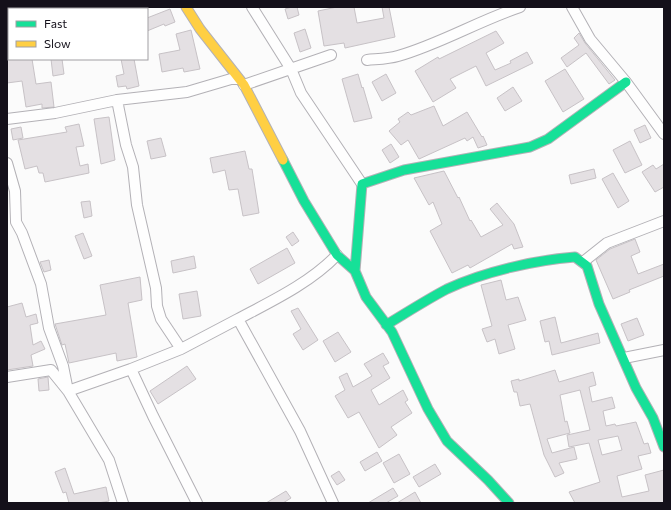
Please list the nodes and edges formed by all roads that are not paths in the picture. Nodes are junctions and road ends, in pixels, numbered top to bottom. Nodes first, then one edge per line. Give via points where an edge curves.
1 (186, 7) edge
2 (252, 7) edge
3 (520, 7) edge
4 (572, 7) edge
5 (331, 55) dead end
6 (367, 60) dead end
7 (291, 69) junction
8 (241, 82) junction
9 (626, 82) junction
10 (117, 100) junction
11 (7, 119) edge
12 (664, 134) edge
13 (7, 163) edge
14 (362, 184) junction
15 (664, 221) edge
16 (337, 255) junction
17 (583, 262) junction
18 (355, 271) junction
19 (238, 320) junction
20 (386, 325) junction
21 (181, 349) junction
22 (664, 350) edge
23 (624, 358) junction
24 (131, 369) junction
25 (7, 377) edge
26 (68, 391) junction
27 (664, 447) edge
28 (124, 503) edge
29 (197, 503) edge
30 (333, 503) edge
31 (509, 503) edge

1 - 8 street
2 - 7 street
3 - 6 street via 397,57
4 - 9 street via 590,38
5 - 7 street
7 - 8 street
7 - 14 street via 301,93
8 - 10 street via 231,79 187,92
8 - 16 street via 304,201
9 - 12 street
9 - 14 street via 548,138 530,147 404,170
10 - 11 street via 55,113
10 - 21 street via 126,145 134,167 137,205 156,288 157,306 161,319
13 - 26 street via 15,191 16,222 41,284 49,328 63,366
14 - 18 street
15 - 17 street via 607,243
16 - 18 street
16 - 19 street via 326,267
17 - 20 street via 575,257 551,259 471,279 446,290
17 - 23 street via 587,266 599,304
18 - 20 street via 366,297
19 - 21 street
19 - 30 street via 300,431
20 - 31 street via 446,441
21 - 24 street
22 - 23 street
23 - 27 street via 636,388 654,418
24 - 26 street
24 - 29 street
25 - 26 street via 50,370
26 - 28 street via 110,460

